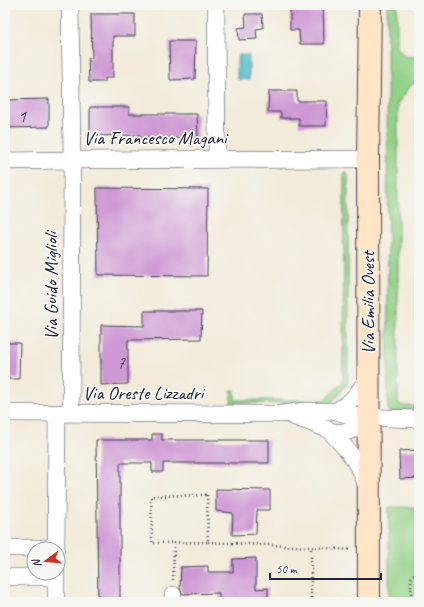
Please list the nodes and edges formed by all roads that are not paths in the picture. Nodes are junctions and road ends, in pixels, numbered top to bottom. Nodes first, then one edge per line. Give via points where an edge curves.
1 (70, 5) edge
2 (216, 5) edge
3 (370, 5) edge
4 (217, 159) junction
5 (368, 159) junction
6 (72, 160) junction
7 (5, 161) edge
8 (368, 376) junction
9 (336, 411) junction
10 (5, 413) edge
11 (64, 413) junction
12 (282, 414) junction
13 (419, 419) edge
14 (369, 421) junction
15 (331, 432) junction
16 (369, 494) junction
17 (56, 541) edge
18 (5, 548) edge
19 (26, 548) edge
20 (26, 576) edge
21 (5, 577) edge
22 (56, 581) edge
23 (56, 602) edge
24 (369, 602) edge

1 - 6 street, Via Francesco Magani
2 - 4 street
3 - 5 street, Via Emilia Ovest
4 - 5 street, Via Francesco Magani
4 - 6 street, Via Francesco Magani
5 - 8 street, Via Emilia Ovest
6 - 7 street
6 - 11 street, Via Guido Miglioli
8 - 9 street via 356,397
8 - 14 street, Via Emilia Ovest
9 - 12 street, Via Oreste Lizzadri
9 - 14 street, Via Oreste Lizzadri
10 - 11 street, Via Oreste Lizzadri
11 - 12 street, Via Oreste Lizzadri
11 - 17 street, Via Guido Miglioli
12 - 15 street, Via Oreste Lizzadri
13 - 14 street
14 - 15 street via 344,432
14 - 16 street, Via Emilia Ovest
15 - 16 street, Via Oreste Lizzadri via 353,457 367,484
16 - 24 street, Via Emilia Ovest
18 - 19 street
20 - 21 street
22 - 23 street

